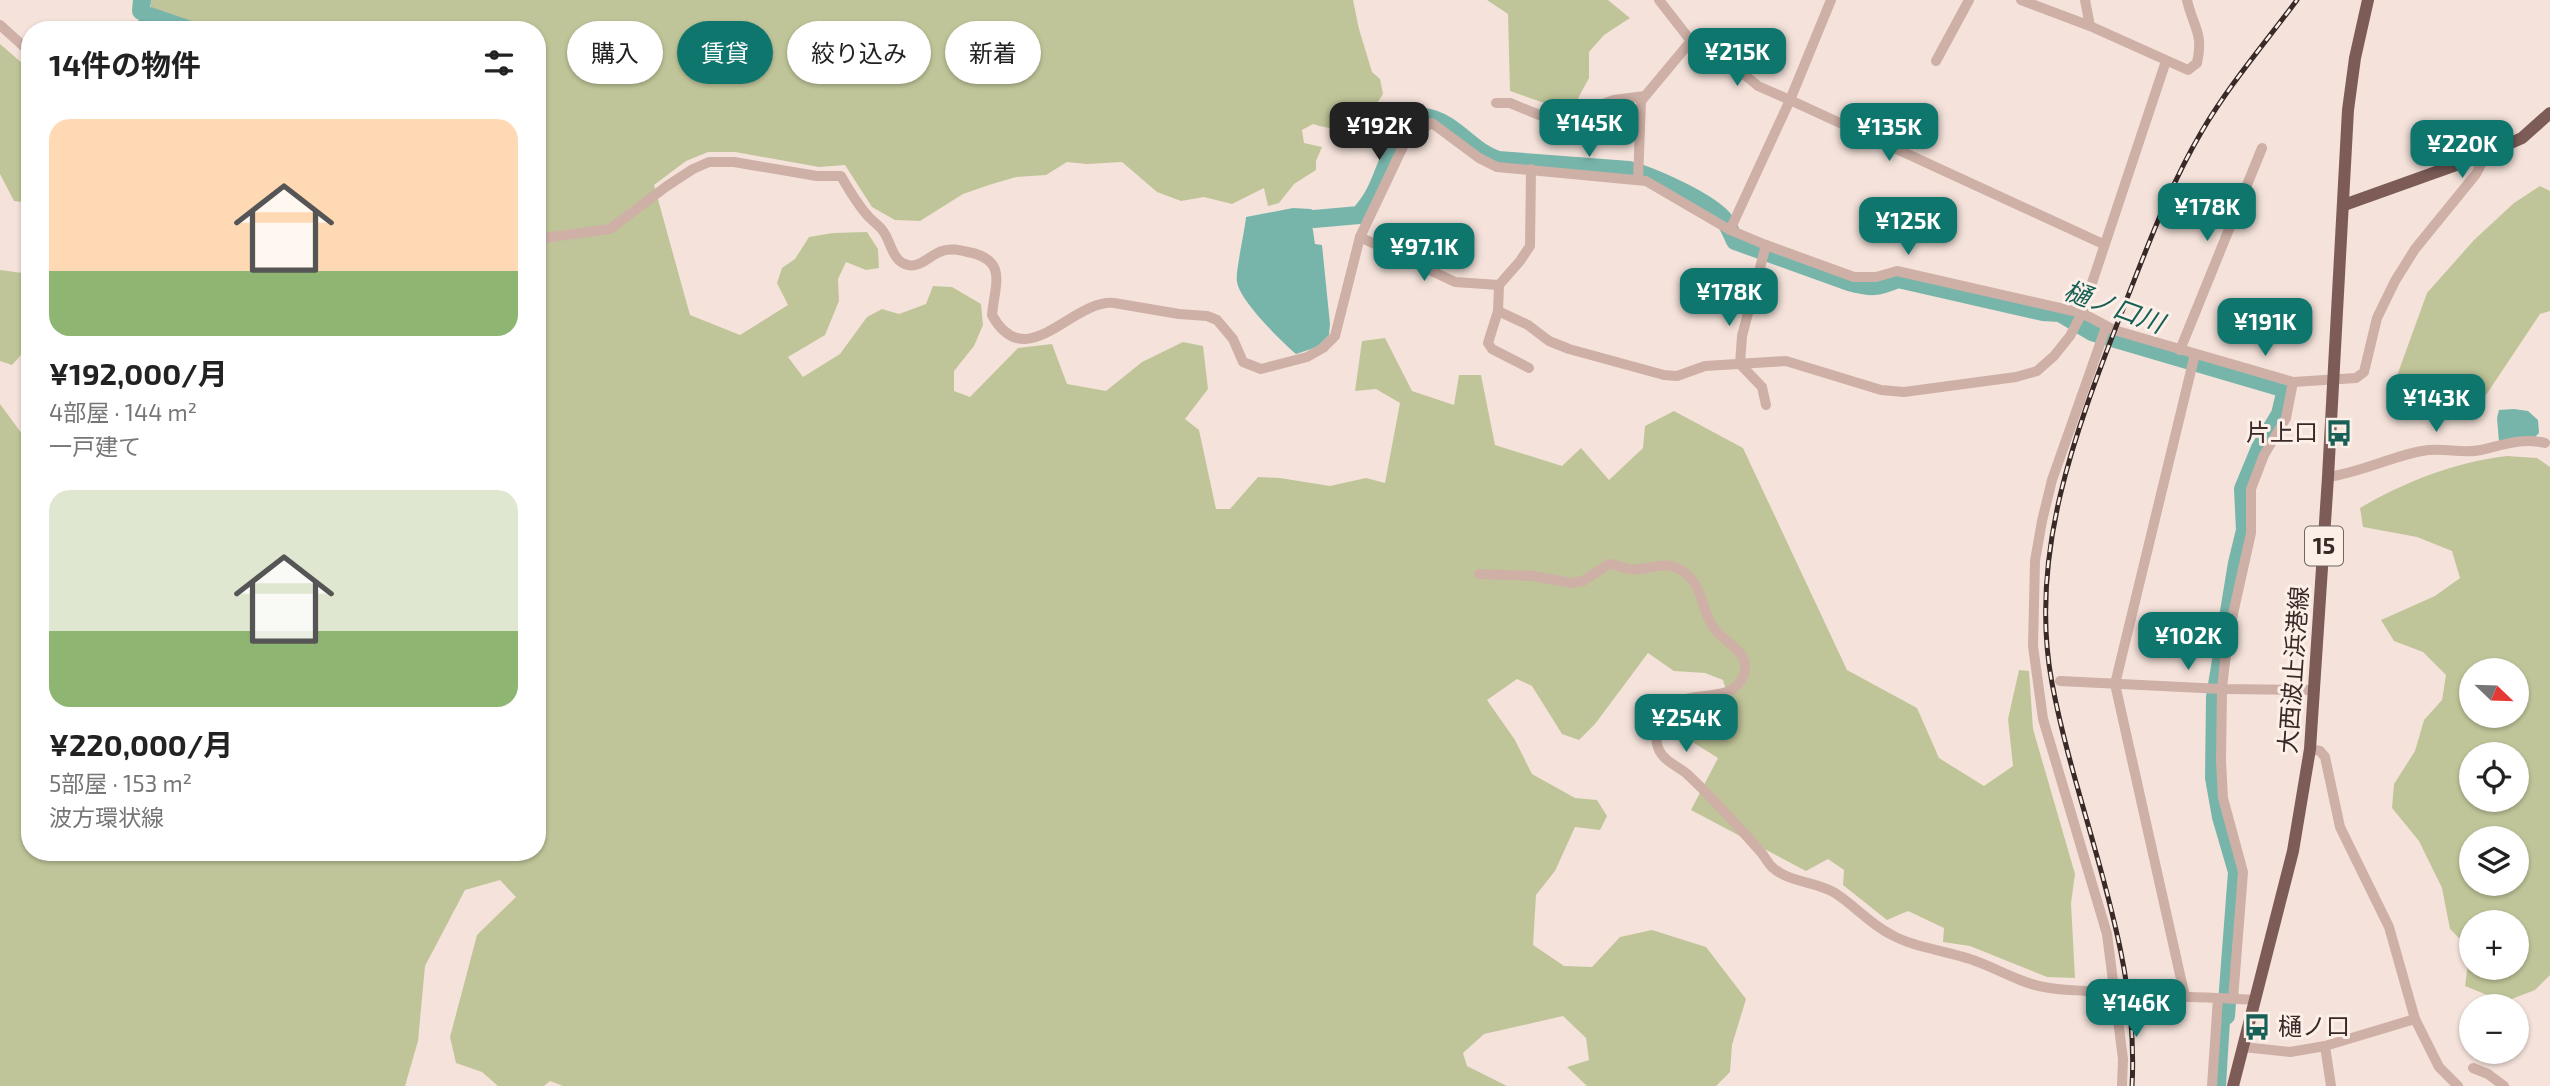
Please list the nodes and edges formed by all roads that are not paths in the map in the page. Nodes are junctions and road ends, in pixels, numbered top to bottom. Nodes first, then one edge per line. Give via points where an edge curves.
1 (1659, 0) edge
2 (1831, 0) edge
3 (1969, 0) edge
4 (2021, 0) edge
5 (2085, 0) edge
6 (2187, 0) edge
7 (2368, 0) edge
8 (0, 25) edge
9 (2090, 26) junction
10 (1690, 41) junction
11 (21, 44) edge
12 (1936, 61) dead end
13 (2166, 61) junction
14 (1645, 96) junction
15 (1790, 100) junction
16 (1496, 103) dead end
17 (2550, 113) edge
18 (2262, 148) dead end
19 (2487, 153) junction
20 (1531, 169) junction
21 (1638, 180) junction
22 (2344, 205) junction
23 (1730, 230) junction
24 (1360, 237) junction
25 (546, 238) edge
26 (2104, 244) junction
27 (1766, 245) junction
28 (1499, 285) junction
29 (1498, 311) junction
30 (2082, 313) junction
31 (2106, 327) junction
32 (2180, 349) junction
33 (2195, 354) junction
34 (1740, 364) junction
35 (1530, 368) dead end
36 (2333, 378) junction
37 (2293, 383) junction
38 (1766, 405) dead end
39 (2545, 443) dead end
40 (2328, 477) junction
41 (1479, 574) dead end
42 (2060, 681) dead end
43 (2115, 684) junction
44 (2222, 689) junction
45 (2315, 690) junction
46 (2310, 750) junction
47 (2115, 994) junction
48 (2185, 997) junction
49 (2218, 998) junction
50 (2233, 999) junction
51 (2255, 1000) junction
52 (2415, 1019) junction
53 (2325, 1046) junction
54 (2243, 1047) junction
55 (2473, 1068) dead end
56 (2122, 1086) edge
57 (2212, 1086) edge
58 (2233, 1086) edge
59 (2330, 1086) edge
60 (2458, 1086) edge
61 (2504, 1086) edge

1 - 10 street
2 - 15 street
3 - 12 street
4 - 9 street
5 - 9 street
6 - 13 street via 2199,32 2197,64 2188,70
7 - 22 main road, 大西波止浜港線 / 15 via 2348,110
8 - 11 street
9 - 13 street
10 - 14 street
10 - 15 street via 1723,57 1758,86
13 - 26 street
14 - 16 street via 1614,100 1554,121 1510,103
14 - 21 street via 1641,101
15 - 23 street
15 - 26 street
17 - 19 main road via 2522,138
18 - 32 street
19 - 22 main road
19 - 36 street via 2395,281 2377,318 2364,372 2356,378
20 - 21 street
20 - 24 street via 1497,167 1432,123 1421,127 1408,136
20 - 28 street via 1530,246
21 - 23 street
22 - 36 main road, 大西波止浜港線 / 15
23 - 27 street
24 - 25 street via 1335,336 1307,357 1261,369 1243,362 1233,339 1217,320 1114,303 1096,306 1041,336 1016,338 992,315 996,272 989,258 953,249 919,264 901,262 884,231 867,216 841,176 709,162 667,186 610,229
24 - 28 street via 1455,282
26 - 30 street
27 - 30 street via 1854,277 1897,271
27 - 34 street via 1742,336
28 - 29 street
29 - 34 street via 1569,349 1664,375
29 - 35 street via 1488,343
30 - 31 street
30 - 34 street via 2054,356 2036,371 2016,377 1881,390 1786,361
31 - 32 street
31 - 47 street via 2052,480 2042,522 2035,561 2033,646 2043,719 2107,934
32 - 33 street
33 - 37 street
33 - 43 street
34 - 38 street via 1762,387
36 - 37 street
36 - 40 main road, 大西波止浜港線 / 15
37 - 44 street via 2286,418 2250,489 2251,533 2227,641
39 - 40 street via 2534,440 2480,450 2423,451
40 - 45 main road, 大西波止浜港線 / 15
41 - 47 street via 1571,583 1583,581 1609,564 1680,569 1696,585 1713,628 1740,652 1745,672 1729,691 1672,706 1657,731 1656,746 1773,868 1828,889 1889,934 1914,945 1969,958 2042,987
42 - 43 street
43 - 44 street
43 - 48 street
44 - 45 street
44 - 50 street via 2223,798 2243,872
45 - 46 main road, 大西波止浜港線 / 15
46 - 51 main road, 大西波止浜港線 / 15 via 2293,851
46 - 52 street via 2325,757 2340,827 2389,927
47 - 48 street
47 - 56 street
48 - 49 street
49 - 50 street
49 - 57 street
50 - 51 street
51 - 54 main road, 大西波止浜港線 / 15
52 - 53 street
52 - 60 street via 2439,1067
53 - 54 street via 2290,1052
53 - 59 street
54 - 58 main road, 大西波止浜港線 / 15
55 - 61 street

